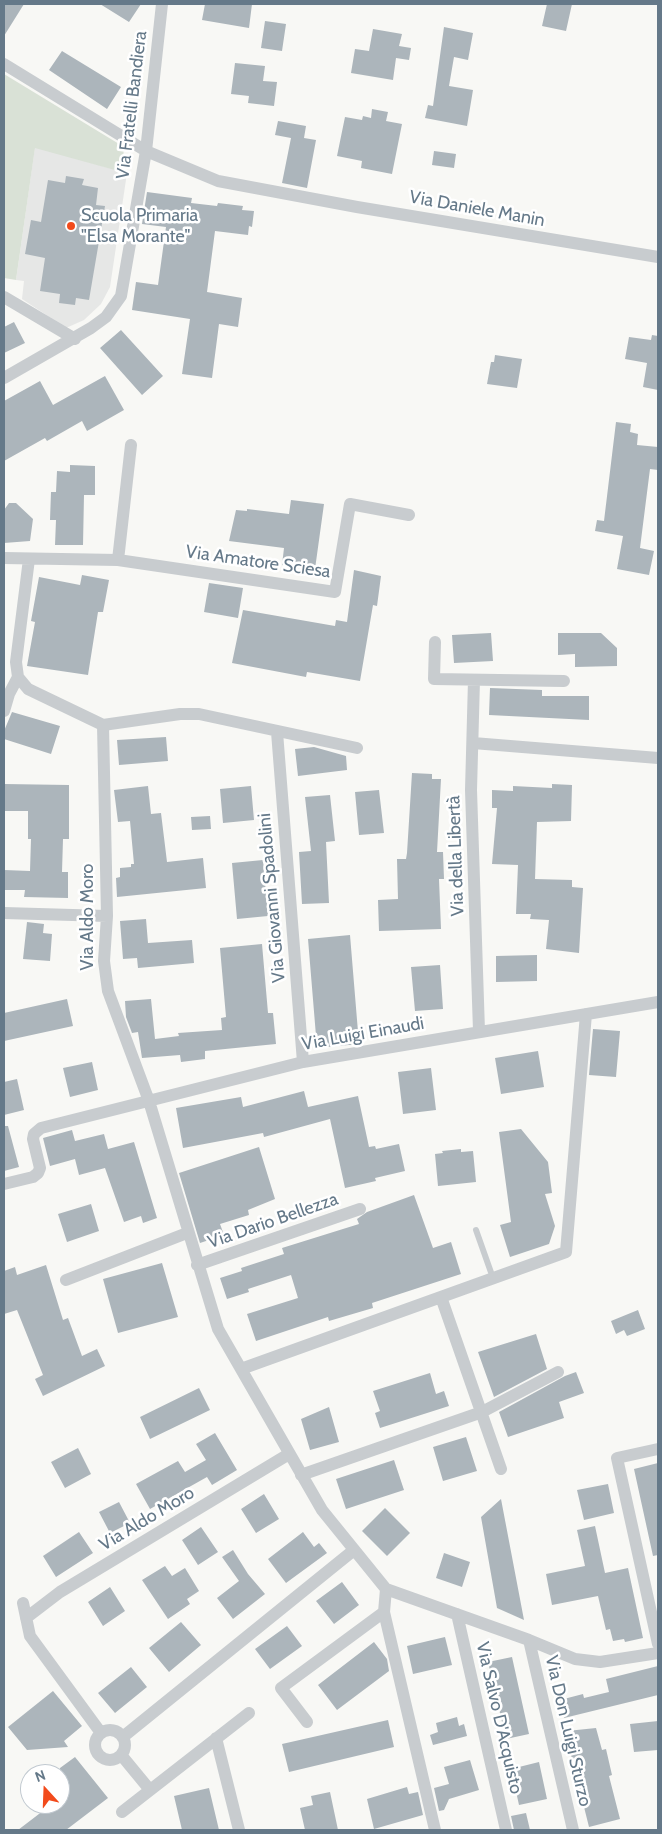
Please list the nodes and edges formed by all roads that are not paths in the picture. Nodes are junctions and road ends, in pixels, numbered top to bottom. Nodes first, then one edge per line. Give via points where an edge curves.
1 (162, 4) edge
2 (4, 64) edge
3 (146, 151) junction
4 (658, 257) edge
5 (4, 297) edge
6 (75, 339) junction
7 (4, 378) edge
8 (131, 445) dead end
9 (410, 514) dead end
10 (4, 558) edge
11 (30, 559) junction
12 (118, 560) junction
13 (435, 642) dead end
14 (18, 677) junction
15 (474, 680) junction
16 (564, 682) dead end
17 (4, 712) edge
18 (103, 725) junction
19 (277, 732) junction
20 (473, 743) junction
21 (357, 748) dead end
22 (658, 758) edge
23 (4, 913) edge
24 (107, 916) junction
25 (658, 1002) edge
26 (586, 1014) junction
27 (479, 1031) junction
28 (303, 1062) junction
29 (149, 1101) junction
30 (4, 1184) edge
31 (360, 1210) dead end
32 (476, 1230) dead end
33 (188, 1233) junction
34 (197, 1265) junction
35 (493, 1278) junction
36 (66, 1280) dead end
37 (441, 1297) junction
38 (241, 1369) junction
39 (558, 1372) dead end
40 (482, 1412) junction
41 (658, 1449) edge
42 (289, 1454) junction
43 (501, 1469) dead end
44 (301, 1474) junction
45 (354, 1550) junction
46 (386, 1589) junction
47 (23, 1603) dead end
48 (384, 1612) junction
49 (457, 1614) junction
50 (26, 1618) junction
51 (529, 1640) junction
52 (658, 1644) edge
53 (658, 1653) edge
54 (249, 1713) dead end
55 (307, 1722) dead end
56 (101, 1733) junction
57 (124, 1736) junction
58 (216, 1738) junction
59 (122, 1756) junction
60 (150, 1790) junction
61 (122, 1812) dead end
62 (239, 1830) edge
63 (435, 1830) edge
64 (506, 1830) edge
65 (573, 1830) edge

1 - 3 street, Via Fratelli Bandiera
2 - 3 street, Via Daniele Manin
3 - 4 street, Via Daniele Manin via 218,181
3 - 6 street, Via Fratelli Bandiera via 121,296 106,317
5 - 6 street
6 - 7 street, Via Fratelli Bandiera
8 - 12 street
9 - 12 street, Via Amatore Sciesa via 350,504 336,592
10 - 11 street, Via Amatore Sciesa
11 - 12 street, Via Amatore Sciesa
11 - 14 street via 16,662
13 - 15 street via 434,679
14 - 17 street via 8,694
14 - 18 street via 28,689
15 - 16 street
15 - 20 street, Via della Libertà
18 - 19 street via 199,714
18 - 24 street, Via Aldo Moro
19 - 21 street
19 - 28 street, Via Giovanni Spadolini
20 - 22 street
20 - 27 street, Via della Libertà via 471,790
23 - 24 street
24 - 29 street, Via Aldo Moro via 104,962 108,991
25 - 26 street, Via Luigi Einaudi
26 - 27 street, Via Luigi Einaudi
26 - 35 street via 566,1252
27 - 28 street, Via Luigi Einaudi
28 - 29 street, Via Luigi Einaudi
29 - 30 street via 38,1130 33,1139 40,1168 38,1173
29 - 33 street, Via Aldo Moro
31 - 34 street, Via Dario Bellezza
32 - 35 lane
33 - 34 street, Via Aldo Moro
33 - 36 street
34 - 38 street, Via Aldo Moro via 218,1329
35 - 37 street
37 - 38 street
37 - 40 street
38 - 42 street, Via Aldo Moro
39 - 40 street
40 - 43 street
40 - 44 street
41 - 52 street via 617,1458
42 - 44 street, Via Aldo Moro
42 - 50 street, Via Aldo Moro via 60,1592
44 - 45 street, Via Aldo Moro via 322,1510
45 - 46 street, Via Aldo Moro
45 - 57 street
46 - 48 street
46 - 49 street
47 - 50 street
48 - 55 street via 281,1688
48 - 63 street
49 - 51 street
49 - 64 street, Via Salvo D'Acquisto
50 - 56 street via 30,1636
51 - 53 street via 588,1662
51 - 65 street, Via Don Luigi Sturzo
54 - 58 street
56 - 57 street via 116,1730
56 - 59 street via 95,1741 99,1755 107,1760
57 - 59 street via 126,1746
58 - 60 street
58 - 62 street
59 - 60 street
60 - 61 street

